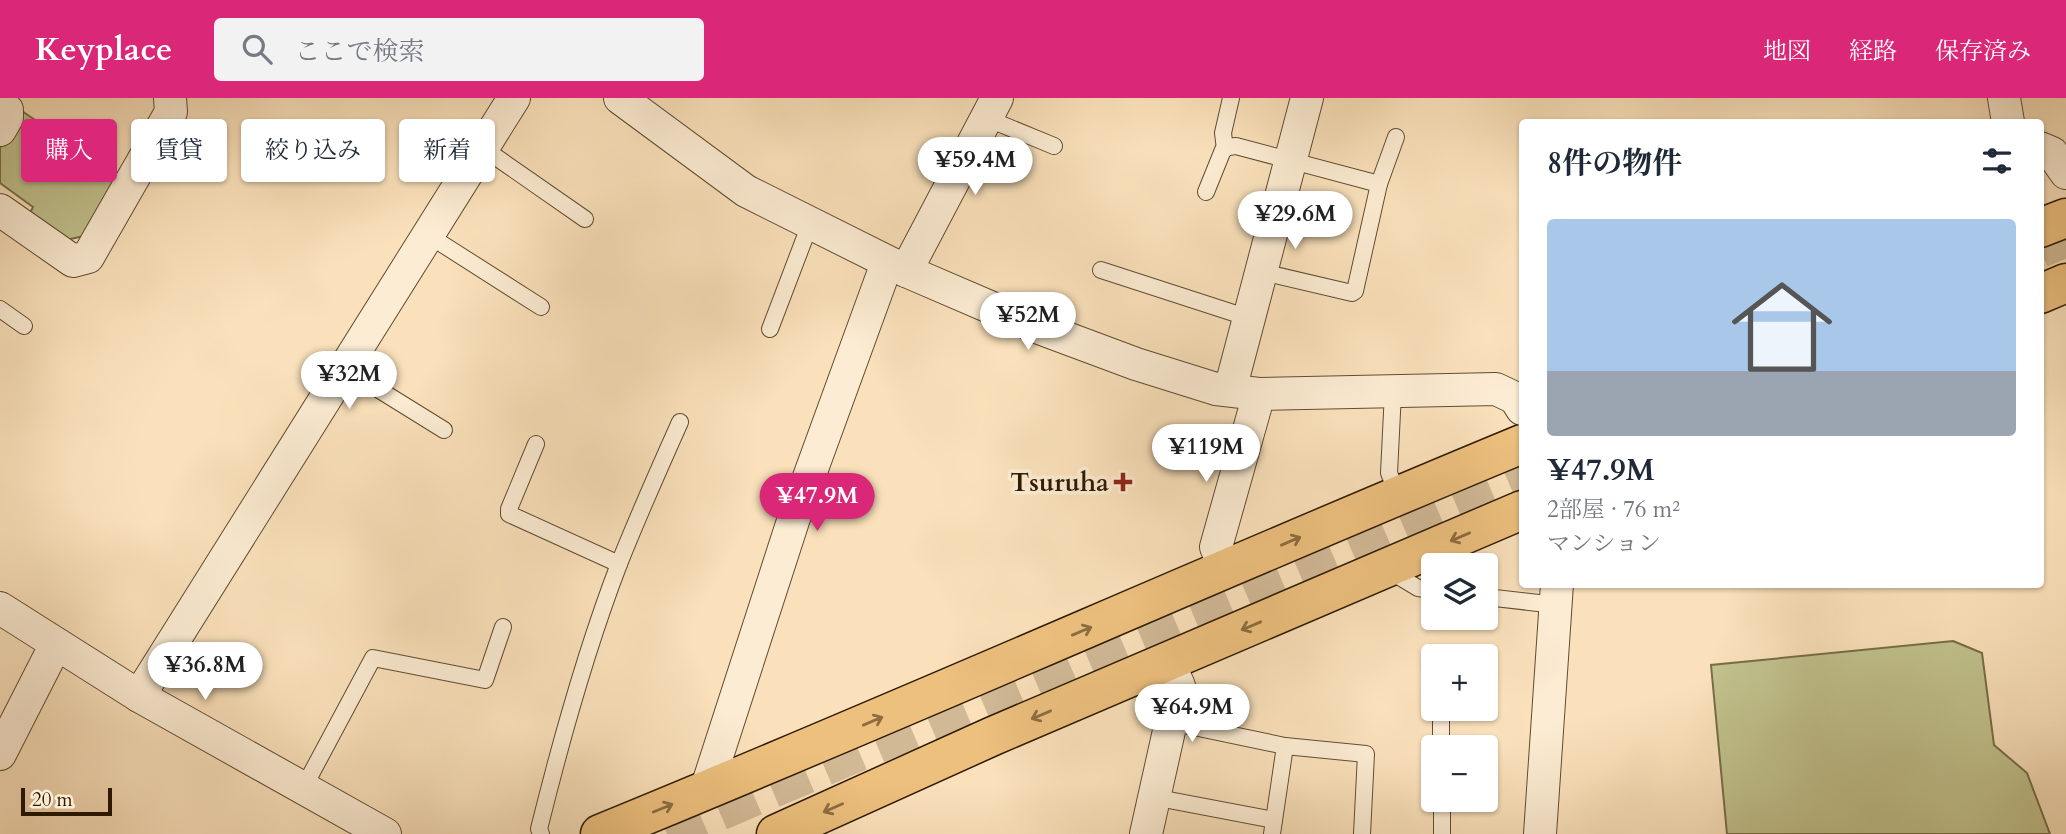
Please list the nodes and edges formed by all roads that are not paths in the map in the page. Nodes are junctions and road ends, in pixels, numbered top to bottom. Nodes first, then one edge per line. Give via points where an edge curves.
1 (170, 98) edge
2 (514, 98) edge
3 (1231, 98) edge
4 (1307, 98) edge
5 (636, 103) edge
6 (0, 104) edge
7 (991, 108) edge
8 (495, 129) edge
9 (0, 130) edge
10 (1396, 136) dead end
11 (1054, 146) dead end
12 (1225, 149) junction
13 (2044, 149) edge
14 (495, 156) edge
15 (1292, 160) junction
16 (2066, 173) edge
17 (462, 182) edge
18 (1379, 184) junction
19 (1206, 192) dead end
20 (0, 210) edge
21 (2066, 218) edge
22 (585, 219) dead end
23 (810, 224) junction
24 (2044, 226) edge
25 (428, 235) junction
26 (897, 267) junction
27 (1101, 270) dead end
28 (1262, 272) junction
29 (2066, 283) edge
30 (2044, 291) edge
31 (541, 307) dead end
32 (0, 309) edge
33 (1249, 318) junction
34 (24, 326) dead end
35 (770, 330) dead end
36 (344, 368) junction
37 (1244, 392) junction
38 (1393, 393) junction
39 (1519, 404) edge
40 (680, 422) dead end
41 (444, 430) dead end
42 (536, 444) dead end
43 (1519, 445) edge
44 (1398, 495) junction
45 (1519, 511) edge
46 (619, 564) junction
47 (1386, 568) junction
48 (1226, 569) junction
49 (1421, 588) edge
50 (1556, 595) edge
51 (1498, 597) edge
52 (0, 608) edge
53 (503, 627) dead end
54 (56, 644) junction
55 (1168, 661) junction
56 (139, 696) junction
57 (1170, 722) junction
58 (1285, 746) junction
59 (0, 754) edge
60 (304, 787) junction
61 (706, 790) junction
62 (1153, 797) junction
63 (1442, 812) edge
64 (1273, 827) edge
65 (385, 834) edge
66 (541, 834) edge
67 (600, 834) edge
68 (776, 834) edge
69 (1146, 834) edge
70 (1362, 834) edge
71 (1442, 834) edge
72 (1540, 834) edge

1 - 20 street via 171,112 88,257 73,261
2 - 8 street
3 - 12 lane via 1223,133
4 - 15 street
5 - 23 street via 746,191
6 - 9 street via 7,110 7,118
7 - 11 lane
7 - 26 street
10 - 18 lane
12 - 15 lane via 1236,146
12 - 19 lane
13 - 16 street
14 - 22 lane
15 - 18 lane
15 - 28 street
17 - 25 street
18 - 28 lane via 1355,291
21 - 24 main road
23 - 26 street
23 - 35 lane
25 - 31 lane
25 - 36 street
26 - 37 street via 1136,364
26 - 61 street via 793,521
27 - 33 lane
28 - 33 street
29 - 30 main road
32 - 34 lane
33 - 37 street
36 - 41 lane
36 - 56 street
37 - 38 street
37 - 48 street via 1216,547
38 - 39 street via 1496,389
38 - 44 lane via 1389,473
40 - 46 lane
42 - 46 lane via 509,514
43 - 44 main road
48 -> 44 main road
45 -> 47 main road
46 - 66 lane via 554,765
47 - 49 lane
47 -> 55 main road
61 -> 48 main road
50 - 51 lane
50 - 72 street
52 - 54 street
53 - 60 lane via 485,680 373,659
54 - 56 street
54 - 59 street
55 - 57 street via 1179,686
55 -> 68 main road
56 - 60 street
57 - 58 lane
57 - 62 street
58 - 64 lane
58 - 70 lane via 1366,754
60 - 65 street
67 -> 61 main road
62 - 64 lane
62 - 69 street
63 - 71 lane

